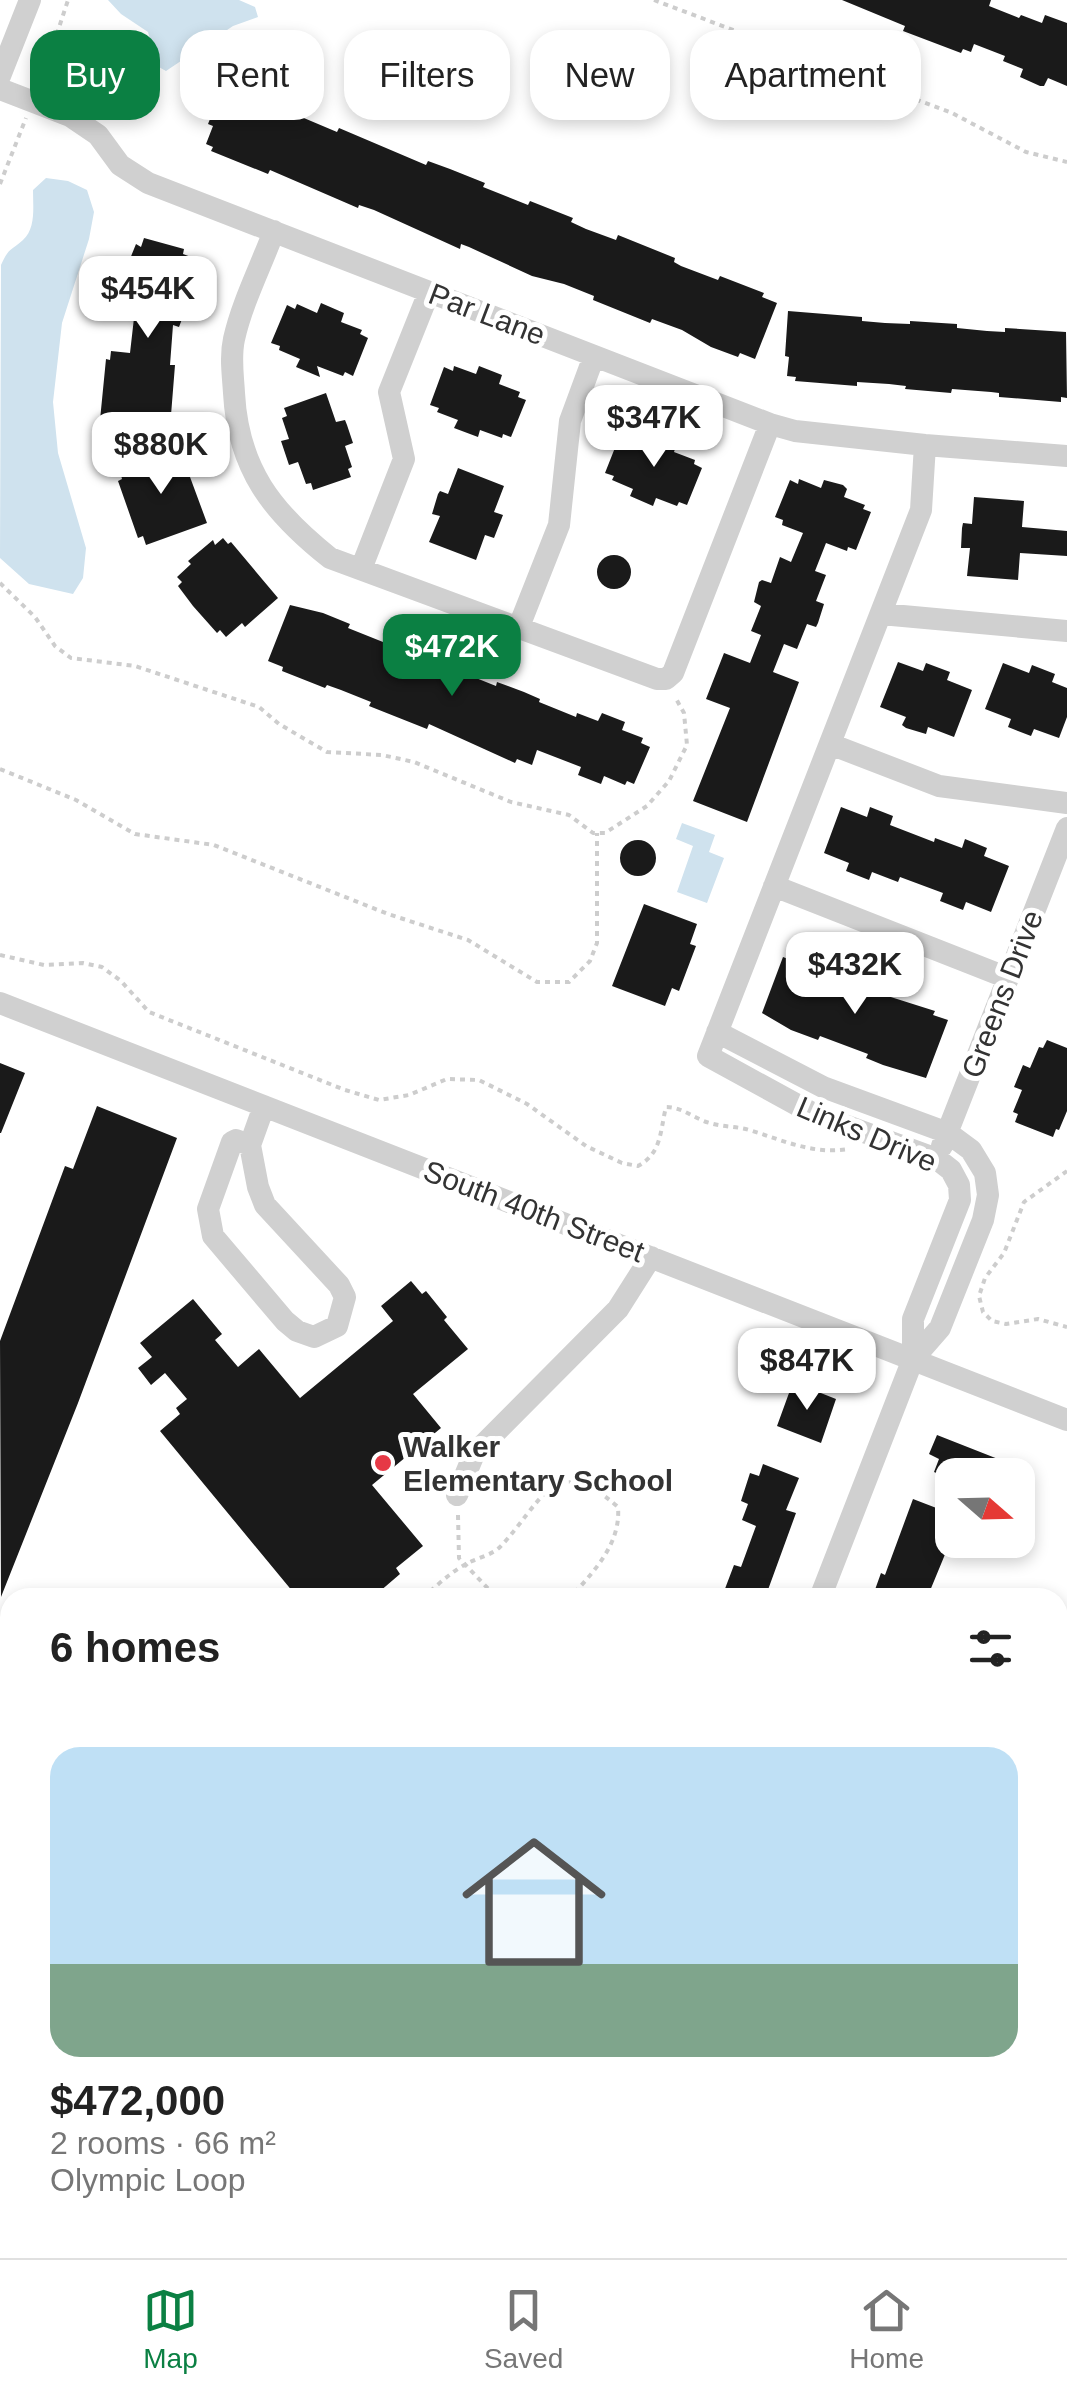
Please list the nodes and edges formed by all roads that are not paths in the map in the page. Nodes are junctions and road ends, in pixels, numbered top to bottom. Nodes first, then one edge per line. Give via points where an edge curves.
1 (30, 0) edge
2 (0, 76) edge
3 (0, 89) edge
4 (274, 232) junction
5 (429, 292) junction
6 (594, 356) junction
7 (770, 424) junction
8 (926, 445) junction
9 (1067, 456) edge
10 (361, 569) junction
11 (881, 614) junction
12 (518, 629) junction
13 (1067, 631) edge
14 (830, 744) junction
15 (1067, 803) edge
16 (1067, 828) edge
17 (774, 886) junction
18 (1008, 978) junction
19 (0, 1003) edge
20 (717, 1032) junction
21 (264, 1106) junction
22 (948, 1133) junction
23 (250, 1145) junction
24 (937, 1160) junction
25 (651, 1257) junction
26 (912, 1359) junction
27 (1067, 1420) edge
28 (457, 1495) road end
29 (824, 1588) edge

1 - 2 street
3 - 4 street, Par Lane via 70,116 148,183
4 - 5 street, Par Lane
4 - 10 street via 232,354 245,457 268,500 296,531 330,558
5 - 6 street, Par Lane
5 - 10 street via 389,392 404,459
6 - 7 street, Par Lane
6 - 12 street via 570,421 559,525
7 - 8 street, Par Lane
7 - 12 street via 666,680
8 - 9 street, Par Lane
8 - 11 street via 921,510
10 - 12 street
11 - 13 street
11 - 14 street
14 - 15 street via 939,786
14 - 17 street
16 - 18 street, Greens Drive
17 - 18 street
17 - 20 street
18 - 22 street, Greens Drive
19 - 21 street, South 40th Street
20 - 22 street, Links Drive via 823,1087
20 - 24 street, Links Drive via 708,1056 812,1113
21 - 23 street
21 - 25 street, South 40th Street
22 - 24 street, Greens Drive
22 - 26 street, Links Drive via 971,1150 985,1172 988,1195 940,1328
23 - 23 street via 232,1142 208,1209 214,1236 285,1321 314,1337 337,1326 346,1297 265,1204
24 - 26 street, Links Drive via 959,1185 960,1200 913,1318
25 - 26 street, South 40th Street
25 - 28 street via 618,1309 474,1454
26 - 27 street, South 40th Street
26 - 29 street

